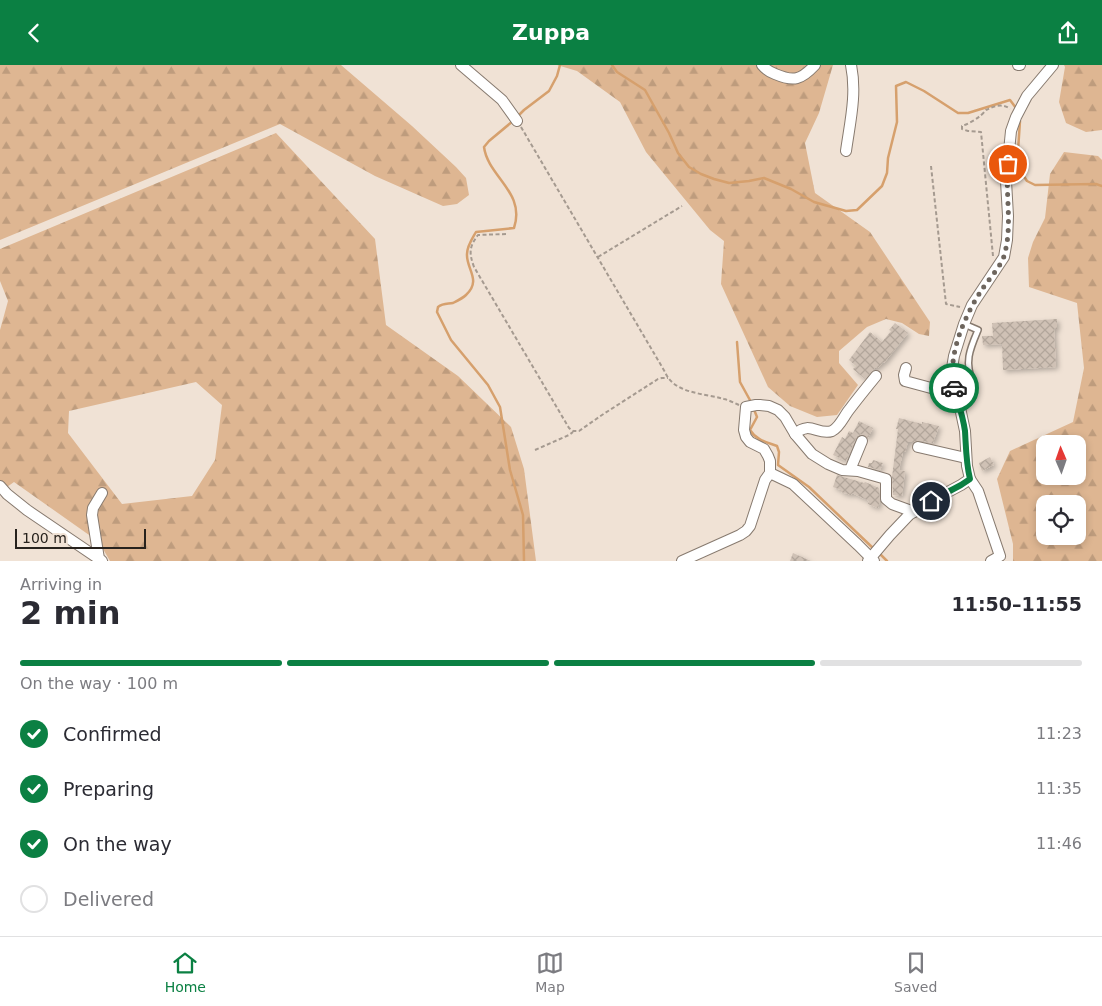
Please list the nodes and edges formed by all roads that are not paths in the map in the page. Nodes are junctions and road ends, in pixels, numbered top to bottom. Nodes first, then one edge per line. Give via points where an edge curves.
1 (461, 65) edge
2 (762, 65) edge
3 (815, 65) edge
4 (851, 65) edge
5 (1053, 65) edge
6 (516, 120) road end
7 (846, 151) dead end
8 (964, 324) junction
9 (906, 368) dead end
10 (876, 376) dead end
11 (973, 382) dead end
12 (956, 395) junction
13 (796, 434) junction
14 (862, 441) dead end
15 (918, 447) dead end
16 (966, 457) junction
17 (850, 470) junction
18 (770, 473) junction
19 (970, 479) junction
20 (0, 485) edge
21 (102, 493) dead end
22 (914, 512) junction
23 (873, 556) edge
24 (998, 559) edge
25 (100, 560) edge
26 (682, 561) edge

1 - 6 street via 502,100
2 - 3 street via 788,79 800,77
4 - 7 street via 854,99
5 - 8 street via 1027,96 1011,131 1004,257 972,305
8 - 11 lane via 978,330 968,366
8 - 12 street via 952,369
9 - 12 street via 905,381
10 - 13 street via 838,427 828,432 805,428
12 - 16 street via 965,431
13 - 17 street via 812,454 842,470
13 - 18 street via 778,411 769,406 751,406 744,430 750,442 764,449 770,461
14 - 17 street
15 - 16 street
16 - 19 street
17 - 22 street via 886,479 886,499
18 - 23 street via 793,484
18 - 26 street via 746,531
19 - 22 street
19 - 24 street via 978,491
20 - 25 street via 27,510
21 - 25 street via 92,515
22 - 23 street

